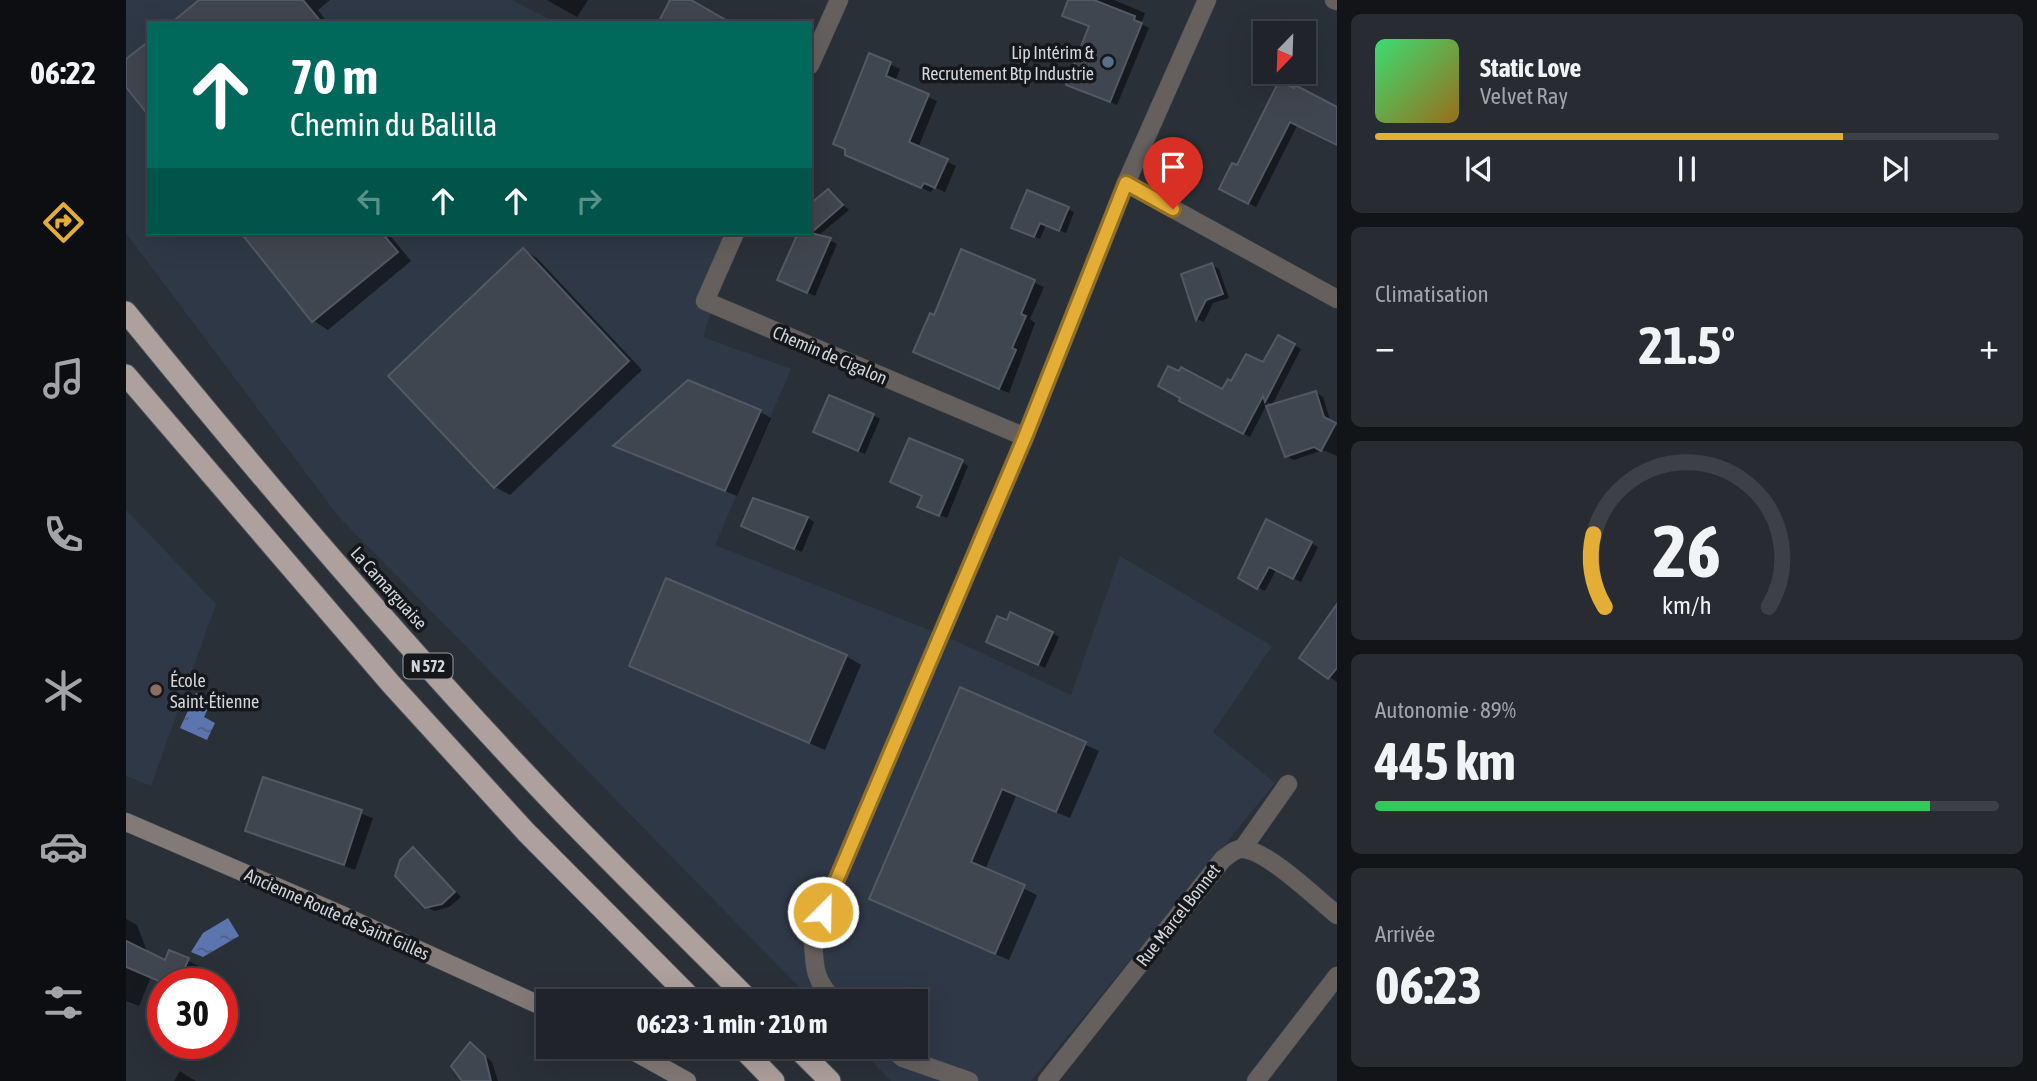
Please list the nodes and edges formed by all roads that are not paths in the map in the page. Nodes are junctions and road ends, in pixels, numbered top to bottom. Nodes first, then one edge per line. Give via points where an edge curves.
1 (839, 0) edge
2 (1207, 0) edge
3 (812, 61) edge
4 (1126, 183) junction
5 (735, 235) edge
6 (1337, 299) edge
7 (126, 312) edge
8 (126, 375) edge
9 (1025, 437) junction
10 (1289, 784) dead end
11 (126, 822) edge
12 (1243, 849) junction
13 (1337, 915) edge
14 (1337, 976) edge
15 (682, 989) edge
16 (738, 989) edge
17 (821, 989) edge
18 (536, 1004) edge
19 (647, 1059) edge
20 (753, 1059) edge
21 (808, 1059) edge
22 (906, 1059) edge
23 (687, 1081) edge
24 (774, 1081) edge
25 (830, 1081) edge
26 (969, 1081) edge
27 (1047, 1081) edge
28 (1256, 1081) edge

1 - 3 street
2 - 4 street
4 - 6 street
4 - 9 street
5 - 9 street, Chemin de Cigalon via 705,302
7 - 16 highway, La Camarguaise / N 572 via 419,657 559,808
8 - 15 highway, N 572 via 391,684 526,832
9 - 17 street via 813,935
10 - 12 street, Rue Marcel Bonnet
11 - 18 street, Ancienne Route de Saint Gilles
12 - 13 street via 1266,858
12 - 27 street, Rue Marcel Bonnet via 1223,859
14 - 28 street
19 - 23 street
20 - 24 highway
21 - 25 highway
22 - 26 street

